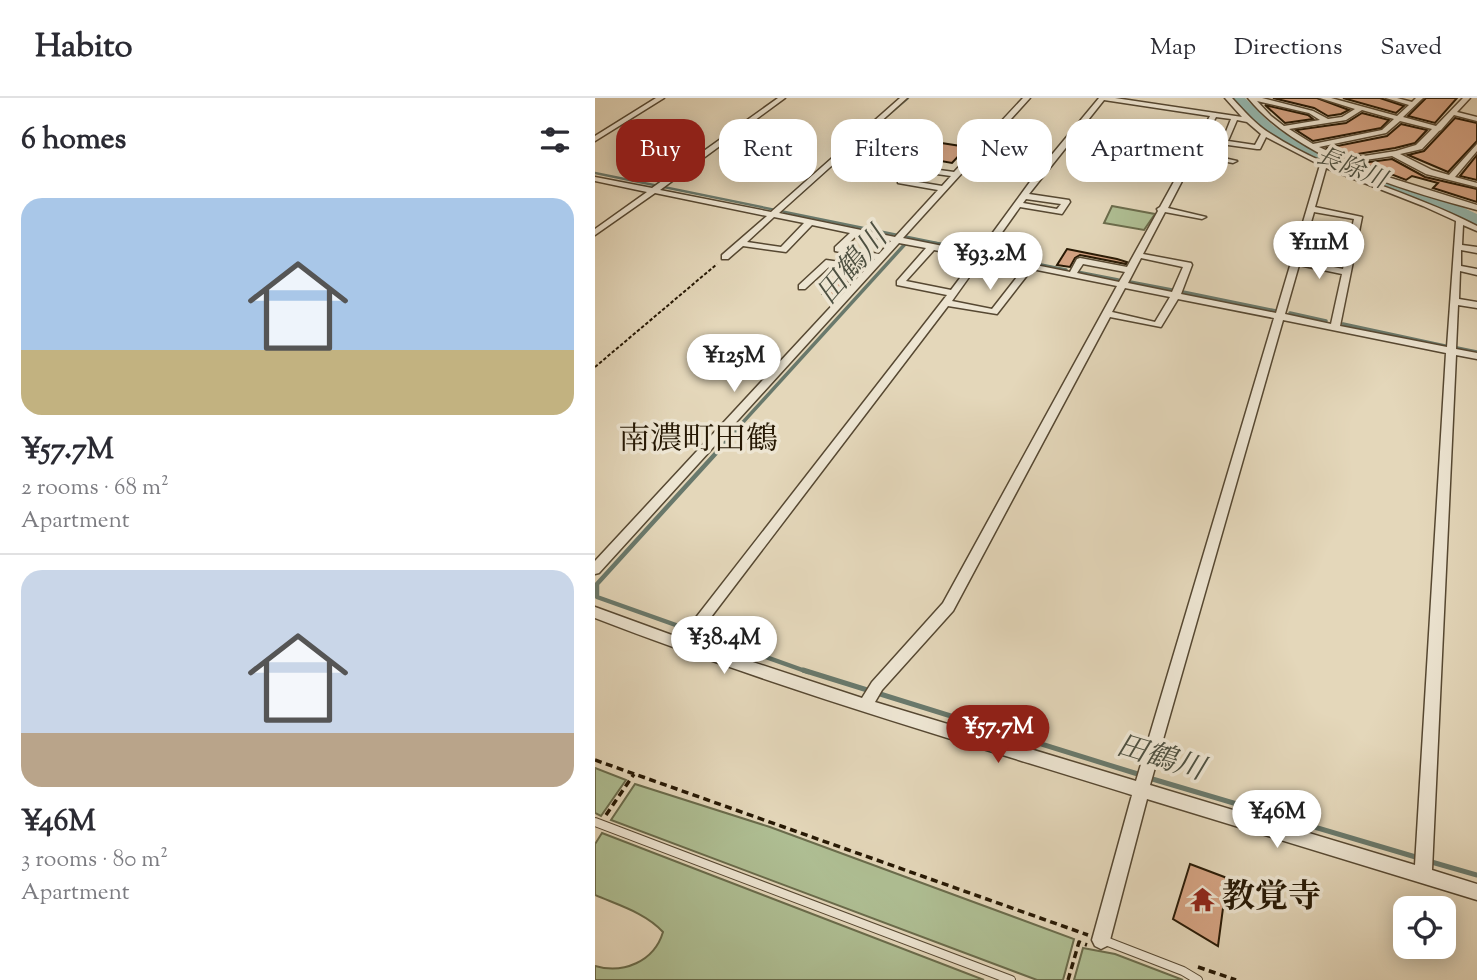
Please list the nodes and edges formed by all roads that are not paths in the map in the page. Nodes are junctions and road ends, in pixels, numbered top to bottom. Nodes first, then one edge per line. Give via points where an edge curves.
1 (661, 98) edge
2 (782, 98) edge
3 (904, 98) edge
4 (1027, 98) edge
5 (1106, 98) edge
6 (1228, 98) edge
7 (1252, 98) edge
8 (1323, 98) edge
9 (1389, 98) edge
10 (1420, 98) edge
11 (1455, 98) edge
12 (1466, 99) edge
13 (1148, 101) edge
14 (1413, 104) junction
15 (1361, 108) junction
16 (1454, 113) junction
17 (1214, 115) junction
18 (1235, 117) junction
19 (1397, 118) junction
20 (1212, 119) edge
21 (1477, 119) edge
22 (1250, 120) junction
23 (1326, 121) junction
24 (1282, 128) junction
25 (1439, 129) junction
26 (1265, 133) junction
27 (595, 139) edge
28 (1313, 146) junction
29 (1477, 146) edge
30 (1394, 154) junction
31 (1228, 160) edge
32 (1233, 161) dead end
33 (1347, 161) junction
34 (1324, 163) junction
35 (956, 175) junction
36 (1450, 178) junction
37 (595, 179) edge
38 (1177, 182) edge
39 (1477, 185) edge
40 (658, 188) junction
41 (944, 189) junction
42 (1024, 196) junction
43 (1018, 204) junction
44 (1477, 208) edge
45 (1161, 209) junction
46 (1313, 209) junction
47 (773, 212) junction
48 (1202, 217) dead end
49 (1462, 220) junction
50 (810, 222) junction
51 (1477, 229) edge
52 (856, 231) junction
53 (595, 233) edge
54 (899, 238) junction
55 (741, 243) junction
56 (932, 246) junction
57 (1458, 247) junction
58 (1477, 250) edge
59 (1137, 255) junction
60 (725, 257) road end
61 (880, 257) junction
62 (979, 257) junction
63 (1297, 262) junction
64 (1029, 267) junction
65 (1457, 268) junction
66 (869, 269) junction
67 (1129, 270) junction
68 (1346, 272) junction
69 (1477, 272) edge
70 (1072, 275) junction
71 (1121, 285) junction
72 (802, 287) dead end
73 (1175, 296) junction
74 (949, 298) junction
75 (1454, 301) junction
76 (1477, 305) edge
77 (1106, 313) junction
78 (1280, 316) junction
79 (1335, 327) junction
80 (1451, 351) junction
81 (1477, 356) edge
82 (595, 569) edge
83 (595, 612) edge
84 (684, 642) junction
85 (867, 704) junction
86 (1142, 787) junction
87 (598, 823) edge
88 (1423, 874) junction
89 (1477, 892) edge
90 (1101, 940) joint
91 (1011, 980) edge
92 (1198, 980) edge

1 - 27 street
2 - 40 street
3 - 47 street
4 - 35 street
5 - 13 street
5 - 42 street
6 - 22 street
7 - 23 street via 1311,112
7 - 24 street
8 - 15 street
9 - 14 street
10 - 14 street
11 - 12 street
12 - 16 street
13 - 17 street
14 - 19 street
15 - 19 street
15 - 23 street via 1352,116
16 - 21 street
16 - 25 street
17 - 18 street
17 - 20 street
18 - 22 street
18 - 26 street via 1224,142 1257,147
19 - 25 street
19 - 28 street via 1384,132
22 - 26 street
23 - 24 street
24 - 28 street
25 - 30 street via 1419,147
26 - 34 street
28 - 33 street
29 - 36 street
30 - 33 street
30 - 36 street
31 - 32 street
33 - 44 street
34 - 46 street
34 - 49 street
35 - 41 street
35 - 41 street via 913,168 901,181
36 - 39 street
37 - 40 street
38 - 45 street
40 - 47 street
40 - 53 street
41 - 54 street
42 - 43 street
42 - 43 street via 1066,202 1059,212
43 - 62 street
45 - 48 street
45 - 59 street
46 - 63 street
46 - 68 street via 1358,217
47 - 50 street
47 - 55 street
49 - 51 street
49 - 57 street
50 - 52 street
50 - 55 street via 783,250
52 - 54 street
52 - 61 street via 838,248
54 - 56 street
54 - 61 street
55 - 60 street
56 - 62 street
56 - 74 street via 900,283
57 - 58 street
57 - 65 street
59 - 67 street
59 - 73 street via 1188,265
61 - 66 street
62 - 64 street
62 - 74 street
63 - 68 street
63 - 78 street
64 - 70 street
64 - 74 street via 994,312
65 - 69 street
65 - 75 street
66 - 72 street via 829,262
66 - 82 street
67 - 70 street via 1080,261
67 - 71 street
68 - 79 street
70 - 71 street
71 - 73 street
71 - 77 street
73 - 77 street via 1158,325
73 - 78 street
74 - 84 street
75 - 76 street
75 - 80 street
77 - 85 street via 948,607 877,686
78 - 79 street
78 - 86 street
79 - 80 street
80 - 81 street
80 - 88 street
83 - 84 street
84 - 85 street
85 - 86 street
86 - 88 street
86 - 90 street
87 - 91 lane
88 - 89 street
90 - 92 lane

